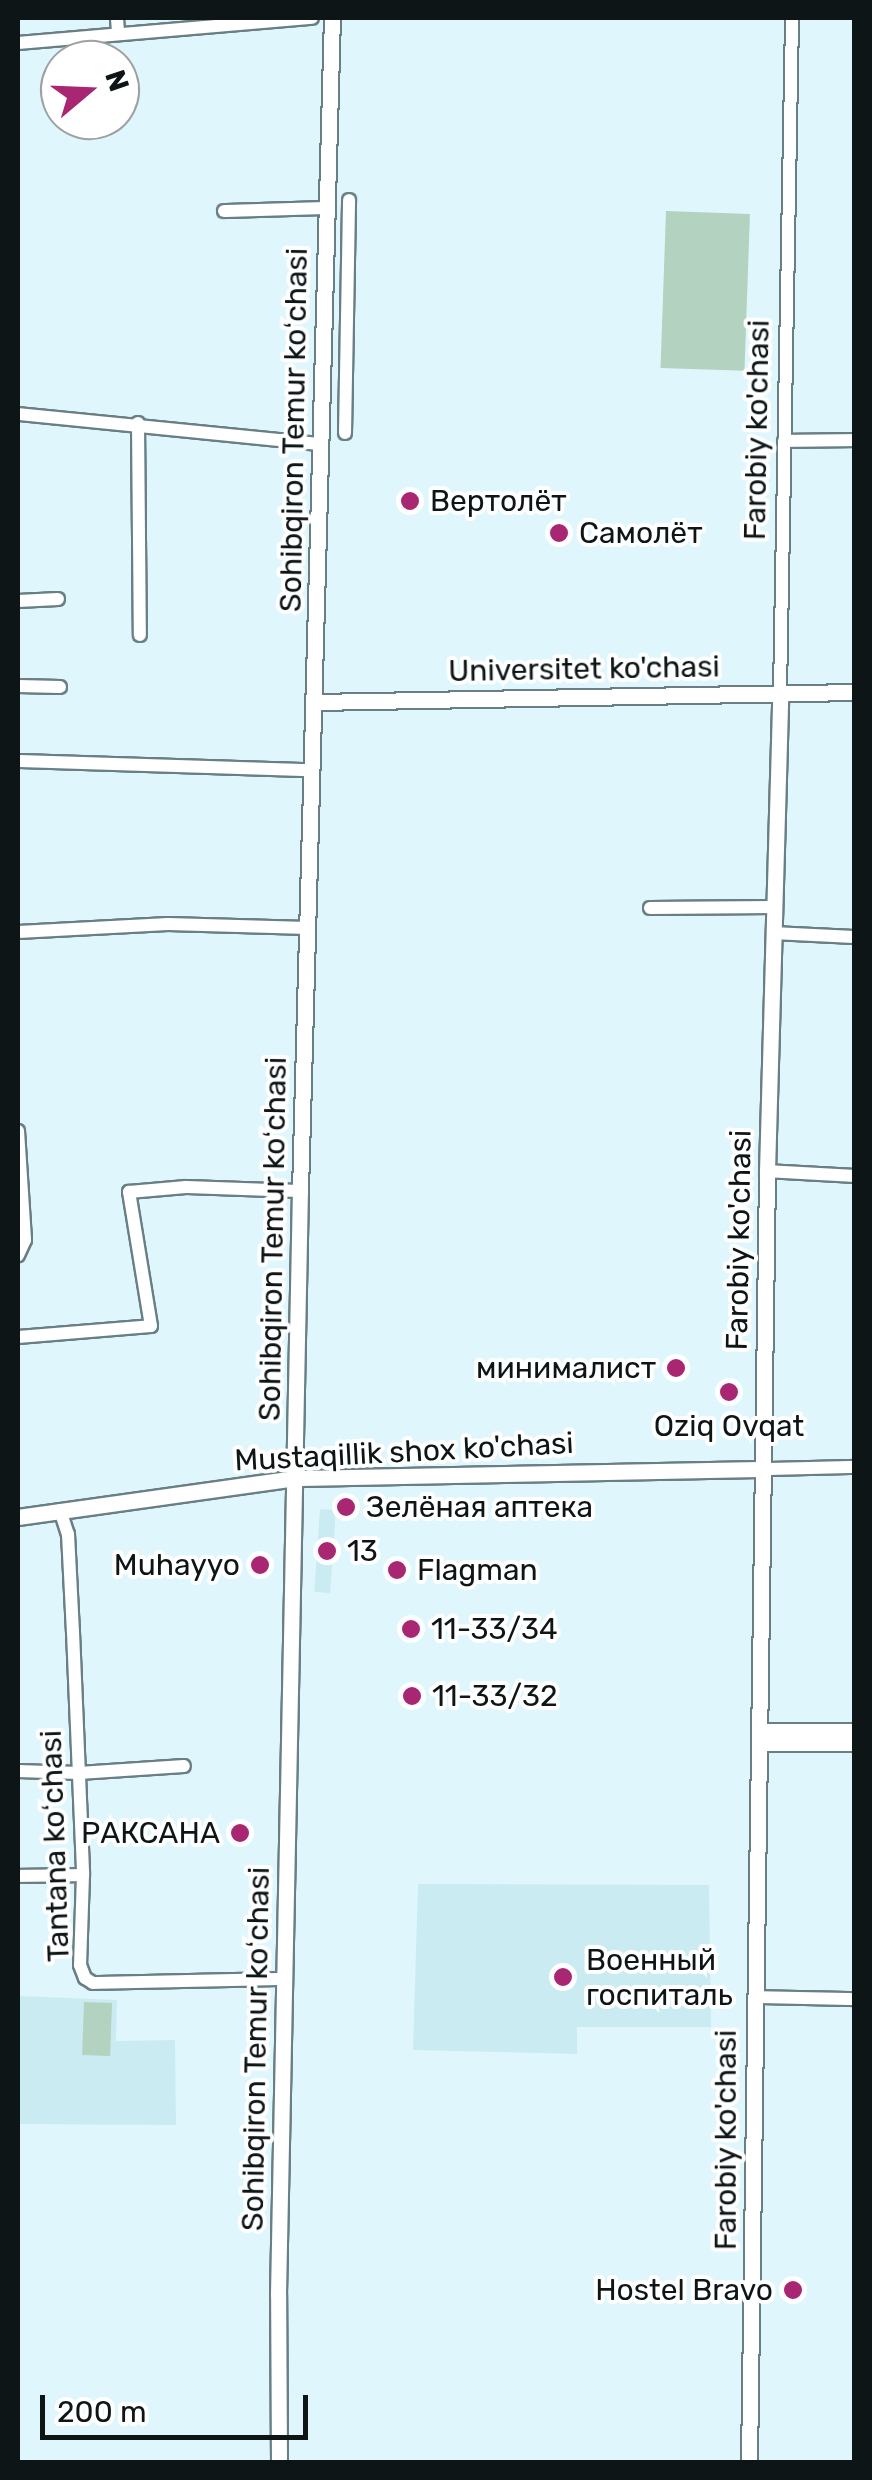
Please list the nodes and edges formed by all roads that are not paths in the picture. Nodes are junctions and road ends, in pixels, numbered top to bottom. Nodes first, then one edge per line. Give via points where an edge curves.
1 (118, 18) edge
2 (312, 18) edge
3 (332, 18) edge
4 (792, 18) edge
5 (249, 19) edge
6 (154, 24) edge
7 (118, 33) junction
8 (18, 43) edge
9 (349, 200) dead end
10 (327, 208) junction
11 (224, 211) dead end
12 (18, 414) edge
13 (138, 423) junction
14 (345, 433) dead end
15 (854, 440) edge
16 (784, 441) junction
17 (321, 444) junction
18 (58, 599) dead end
19 (18, 601) edge
20 (140, 635) dead end
21 (18, 686) edge
22 (60, 688) dead end
23 (854, 692) edge
24 (780, 693) junction
25 (314, 702) junction
26 (18, 760) edge
27 (312, 770) junction
28 (774, 907) junction
29 (650, 908) dead end
30 (308, 928) junction
31 (18, 932) edge
32 (773, 933) junction
33 (854, 937) edge
34 (18, 1131) edge
35 (767, 1171) junction
36 (854, 1176) edge
37 (300, 1191) junction
38 (18, 1256) edge
39 (18, 1338) edge
40 (764, 1468) junction
41 (854, 1468) edge
42 (295, 1478) junction
43 (60, 1510) junction
44 (18, 1517) edge
45 (854, 1731) edge
46 (762, 1737) junction
47 (854, 1744) edge
48 (184, 1766) dead end
49 (18, 1772) edge
50 (79, 1773) junction
51 (83, 1875) junction
52 (18, 1876) edge
53 (286, 1980) junction
54 (755, 1997) junction
55 (854, 1999) edge
56 (280, 2462) edge
57 (750, 2462) edge

1 - 7 street
2 - 5 street
3 - 10 main road, Sohibqiron Temur koʻchasi
4 - 16 street, Farobiy ko'chasi
5 - 6 street
6 - 7 street
7 - 8 street
9 - 14 street
10 - 11 street
10 - 17 main road, Sohibqiron Temur koʻchasi
12 - 13 street
13 - 17 street
13 - 20 street
15 - 16 street
16 - 24 street, Farobiy ko'chasi
17 - 25 main road, Sohibqiron Temur koʻchasi
18 - 19 street
21 - 22 street
23 - 24 main road, Universitet ko'chasi
24 - 25 main road, Universitet ko'chasi
24 - 28 main road, Farobiy ko'chasi
25 - 27 main road, Sohibqiron Temur koʻchasi
26 - 27 street
27 - 30 main road, Sohibqiron Temur koʻchasi
28 - 29 street
28 - 32 main road, Farobiy ko'chasi
30 - 31 street via 168,924
30 - 37 main road, Sohibqiron Temur koʻchasi
32 - 33 street
32 - 35 main road, Farobiy ko'chasi
34 - 38 street via 25,1240
35 - 36 street
35 - 40 main road, Farobiy ko'chasi
37 - 39 street via 129,1192 151,1326
37 - 42 main road, Sohibqiron Temur koʻchasi
40 - 41 street, Mustaqillik shox ko'chasi
40 - 42 main road, Mustaqillik shox ko'chasi
40 - 46 main road, Farobiy ko'chasi
42 - 43 main road, Mustaqillik shox ko'chasi
42 - 53 main road, Sohibqiron Temur koʻchasi
43 - 44 main road, Mustaqillik shox ko'chasi
43 - 50 street, Tantana koʻchasi via 68,1534
45 - 46 main road
46 - 47 main road
46 - 54 main road, Farobiy ko'chasi
48 - 50 street
49 - 50 street
50 - 51 street, Tantana koʻchasi
51 - 52 street
51 - 53 street, Tantana koʻchasi via 80,1966 92,1984
53 - 56 main road, Sohibqiron Temur koʻchasi
54 - 55 street
54 - 57 main road, Farobiy ko'chasi

